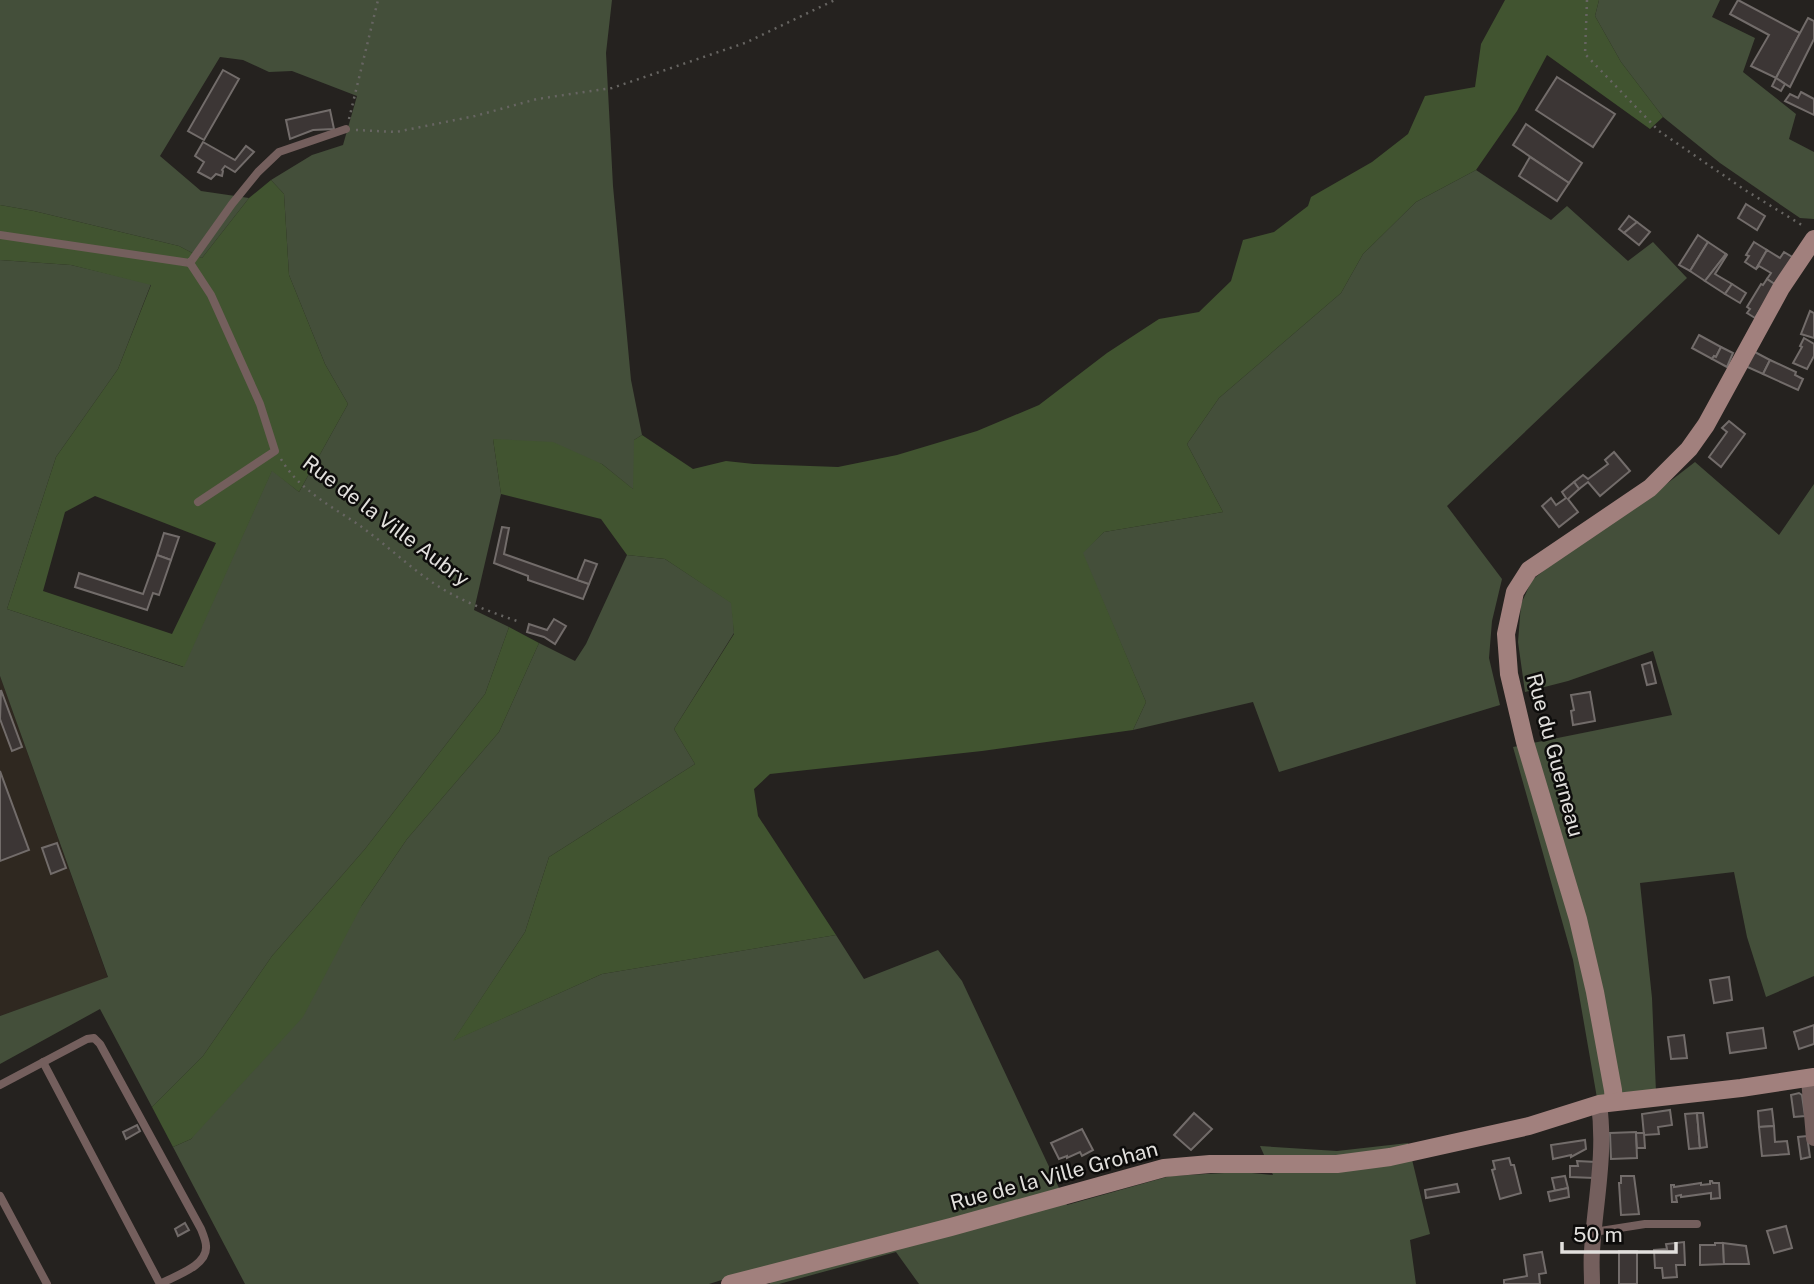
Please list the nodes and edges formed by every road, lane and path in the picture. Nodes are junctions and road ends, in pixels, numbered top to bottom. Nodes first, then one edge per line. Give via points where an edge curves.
1 (378, 0) edge
2 (835, 0) edge
3 (1587, 0) edge
4 (346, 129) junction
5 (1814, 233) edge
6 (0, 235) edge
7 (1814, 239) edge
8 (190, 263) junction
9 (275, 451) junction
10 (198, 502) dead end
11 (520, 622) dead end
12 (43, 1062) junction
13 (1812, 1078) edge
14 (0, 1085) edge
15 (1607, 1103) junction
16 (1814, 1138) edge
17 (0, 1196) edge
18 (1697, 1224) dead end
19 (1594, 1232) junction
20 (47, 1284) edge
21 (160, 1284) edge
22 (730, 1284) edge
23 (1592, 1284) edge

1 - 4 path
2 - 4 path via 746,43 611,88 537,99 396,132
3 - 5 path via 1585,54 1659,131
4 - 8 lane via 279,152 232,204
6 - 8 lane
7 - 15 street, Rue du Guerneau via 1689,449 1650,488 1530,570 1514,592 1506,634 1509,674 1595,992 1613,1090
8 - 9 lane, Rue de la Ville Aubry via 211,295 260,404
9 - 10 lane
9 - 11 path, Rue de la Ville Aubry via 308,490 440,587 486,611
12 - 14 lane
12 - 21 lane
12 - 21 lane via 87,1039 100,1044 201,1229 205,1255
13 - 15 street, Rue de la Ville Grohan
13 - 16 street
15 - 19 street via 1601,1118
15 - 22 street, Rue de la Ville Grohan via 1390,1157 1337,1164 1164,1168
17 - 20 lane
18 - 19 lane via 1646,1224
19 - 23 street

